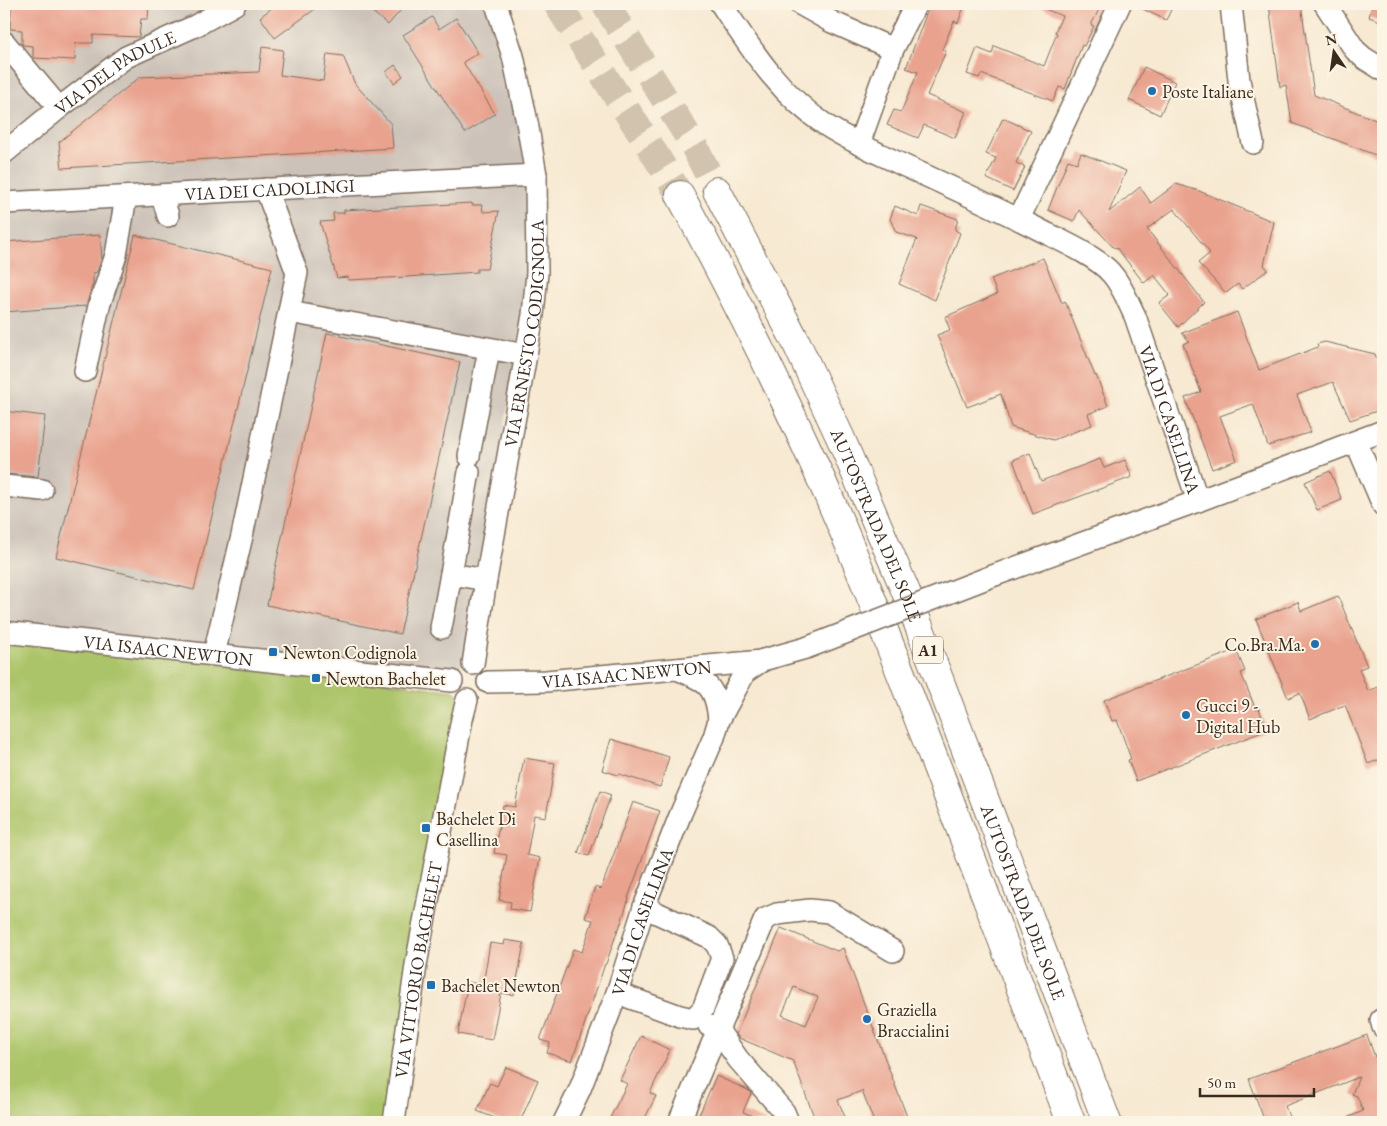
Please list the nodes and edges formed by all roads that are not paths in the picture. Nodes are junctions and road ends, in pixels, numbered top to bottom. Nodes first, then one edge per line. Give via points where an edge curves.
1 (235, 4) edge
2 (496, 4) edge
3 (721, 4) edge
4 (800, 4) edge
5 (916, 4) edge
6 (1120, 4) edge
7 (1231, 4) edge
8 (1324, 4) edge
9 (4, 42) edge
10 (893, 49) junction
11 (1383, 70) edge
12 (59, 108) junction
13 (1253, 143) dead end
14 (859, 144) junction
15 (4, 153) edge
16 (536, 176) junction
17 (266, 189) junction
18 (717, 191) tunnel mouth
19 (162, 195) junction
20 (680, 195) tunnel mouth
21 (126, 197) junction
22 (4, 203) edge
23 (168, 216) dead end
24 (1019, 219) junction
25 (289, 312) junction
26 (488, 349) junction
27 (526, 355) junction
28 (85, 371) dead end
29 (1383, 431) edge
30 (1356, 442) junction
31 (4, 486) edge
32 (42, 490) dead end
33 (1198, 501) junction
34 (1383, 505) edge
35 (451, 574) junction
36 (486, 580) junction
37 (441, 628) dead end
38 (4, 632) edge
39 (214, 654) junction
40 (763, 660) junction
41 (473, 664) junction
42 (676, 669) junction
43 (452, 681) junction
44 (488, 682) junction
45 (467, 700) junction
46 (720, 720) junction
47 (644, 908) junction
48 (893, 952) dead end
49 (617, 993) junction
50 (693, 1019) junction
51 (718, 1030) junction
52 (394, 1122) edge
53 (564, 1122) edge
54 (679, 1122) edge
55 (788, 1122) edge
56 (1071, 1122) edge
57 (1107, 1122) edge

1 - 12 street, VIA DEL PADULE via 126,57
2 - 16 street, VIA ERNESTO CODIGNOLA via 513,56
3 - 14 street, VIA DI CASELLINA via 750,48 784,90 826,126
4 - 10 street
5 - 10 street
6 - 24 street
7 - 13 street via 1239,80
8 - 11 street via 1355,50
9 - 12 street
10 - 14 street
12 - 15 street, VIA DEL PADULE
14 - 24 street, VIA DI CASELLINA
16 - 17 street, VIA DEI CADOLINGI
16 - 27 street, VIA ERNESTO CODIGNOLA via 537,272
17 - 19 street, VIA DEI CADOLINGI
17 - 25 street via 297,273
18 - 57 highway, AUTOSTRADA DEL SOLE / A1 via 795,340 906,592
19 - 21 street, VIA DEI CADOLINGI
19 - 23 street
20 - 56 highway, AUTOSTRADA DEL SOLE / A1 via 720,268 806,444 840,523 912,702
21 - 22 street, VIA DEI CADOLINGI
21 - 28 street via 116,255 99,306
24 - 33 street, VIA DI CASELLINA via 1084,253 1106,268 1116,280 1135,316
25 - 26 street
25 - 39 street
26 - 27 street
26 - 35 street
27 - 36 street, VIA ERNESTO CODIGNOLA
29 - 30 street
30 - 33 street
30 - 34 street
31 - 32 street
33 - 40 street, VIA DI CASELLINA, bridge via 806,648
35 - 36 street
35 - 37 street
36 - 41 street, VIA ERNESTO CODIGNOLA
38 - 39 street, VIA ISAAC NEWTON
39 - 43 street, VIA ISAAC NEWTON
40 - 42 street, VIA ISAAC NEWTON
40 - 46 street, VIA DI CASELLINA via 745,672
41 - 43 street via 458,667
41 - 44 street via 484,670
42 - 44 street, VIA ISAAC NEWTON via 546,681
42 - 46 street via 697,677 713,692
43 - 45 street via 452,688
44 - 45 street via 482,696
45 - 52 street, VIA VITTORIO BACHELET via 416,965
46 - 47 street, VIA DI CASELLINA
47 - 49 street, VIA DI CASELLINA
47 - 50 street via 708,937 717,945 722,958 703,1009
48 - 51 street via 829,912 810,910 777,914 765,919
49 - 50 street
49 - 53 street, VIA DI CASELLINA
50 - 51 street
51 - 54 street
51 - 55 street via 738,1059 784,1112

